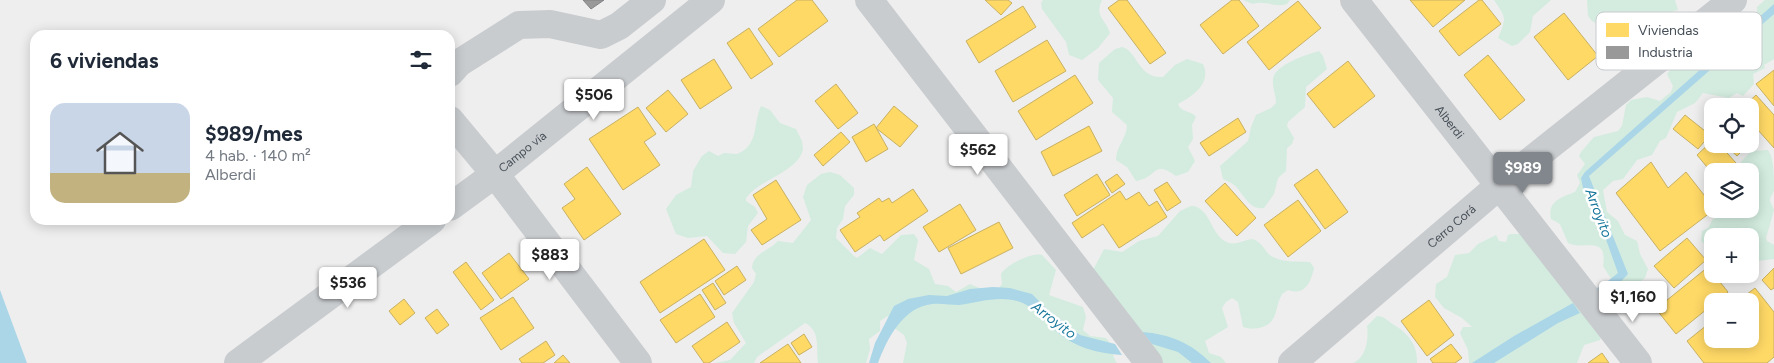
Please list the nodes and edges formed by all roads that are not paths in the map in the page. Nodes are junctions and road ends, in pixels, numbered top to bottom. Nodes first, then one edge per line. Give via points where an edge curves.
1 (711, 0) edge
2 (869, 0) edge
3 (1354, 0) edge
4 (1733, 0) edge
5 (646, 5) edge
6 (1718, 12) edge
7 (662, 39) junction
8 (455, 67) edge
9 (1645, 70) edge
10 (455, 126) edge
11 (495, 174) junction
12 (1500, 185) junction
13 (455, 203) edge
14 (425, 225) edge
15 (1146, 358) edge
16 (238, 363) edge
17 (638, 363) edge
18 (1292, 363) edge
19 (1638, 363) edge

1 - 7 street, Campo vía
2 - 15 street
3 - 12 street, Alberdi
4 - 6 street, Cerro Corá
5 - 7 street
5 - 8 street via 601,35 550,24 519,25
7 - 11 street, Campo vía
9 - 12 street, Cerro Corá
10 - 11 street
11 - 13 street, Campo vía
11 - 17 street
12 - 18 street, Cerro Corá
12 - 19 street, Alberdi
14 - 16 street

